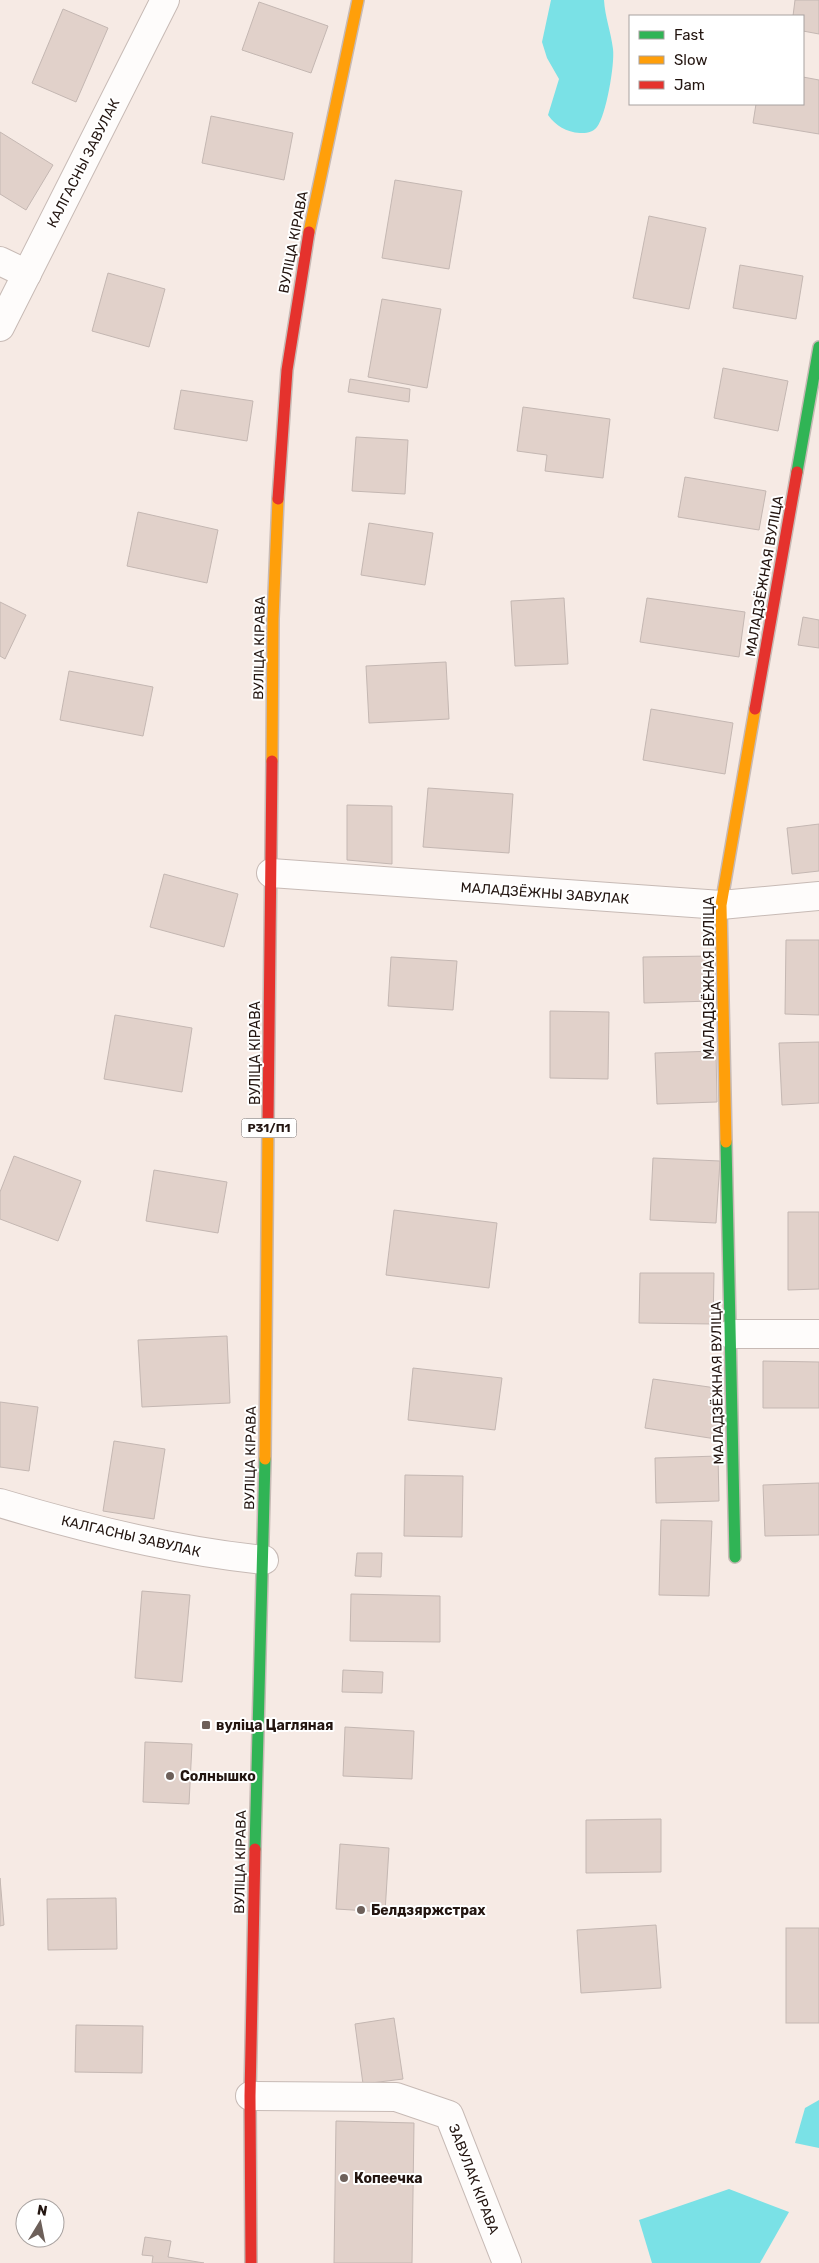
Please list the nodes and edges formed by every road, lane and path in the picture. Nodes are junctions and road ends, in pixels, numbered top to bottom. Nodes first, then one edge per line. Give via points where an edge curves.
1 (165, 0) edge
2 (358, 0) edge
3 (0, 261) edge
4 (27, 274) junction
5 (0, 327) edge
6 (819, 347) edge
7 (271, 874) junction
8 (819, 896) edge
9 (721, 905) junction
10 (731, 1334) junction
11 (819, 1334) edge
12 (0, 1503) edge
13 (735, 1557) dead end
14 (264, 1560) junction
15 (250, 2096) junction
16 (251, 2263) edge
17 (507, 2263) edge

1 - 4 street, КАЛГАСНЫ ЗАВУЛАК
2 - 7 main road, ВУЛІЦА КІРАВА / Р31/П1 via 291,336 273,619
3 - 4 street
4 - 5 street, КАЛГАСНЫ ЗАВУЛАК
6 - 9 main road, МАЛАДЗЁЖНАЯ ВУЛІЦА
7 - 9 street, МАЛАДЗЁЖНЫ ЗАВУЛАК
7 - 14 main road, ВУЛІЦА КІРАВА / Р31/П1
8 - 9 street, МАЛАДЗЁЖНЫ ЗАВУЛАК
9 - 10 main road, МАЛАДЗЁЖНАЯ ВУЛІЦА
10 - 11 street
10 - 13 main road, МАЛАДЗЁЖНАЯ ВУЛІЦА
12 - 14 street, КАЛГАСНЫ ЗАВУЛАК via 42,1516 211,1555
14 - 15 main road, ВУЛІЦА КІРАВА / Р31/П1
15 - 16 main road, ВУЛІЦА КІРАВА / Р31/П1
15 - 17 street, ЗАВУЛАК КІРАВА via 396,2097 448,2115

